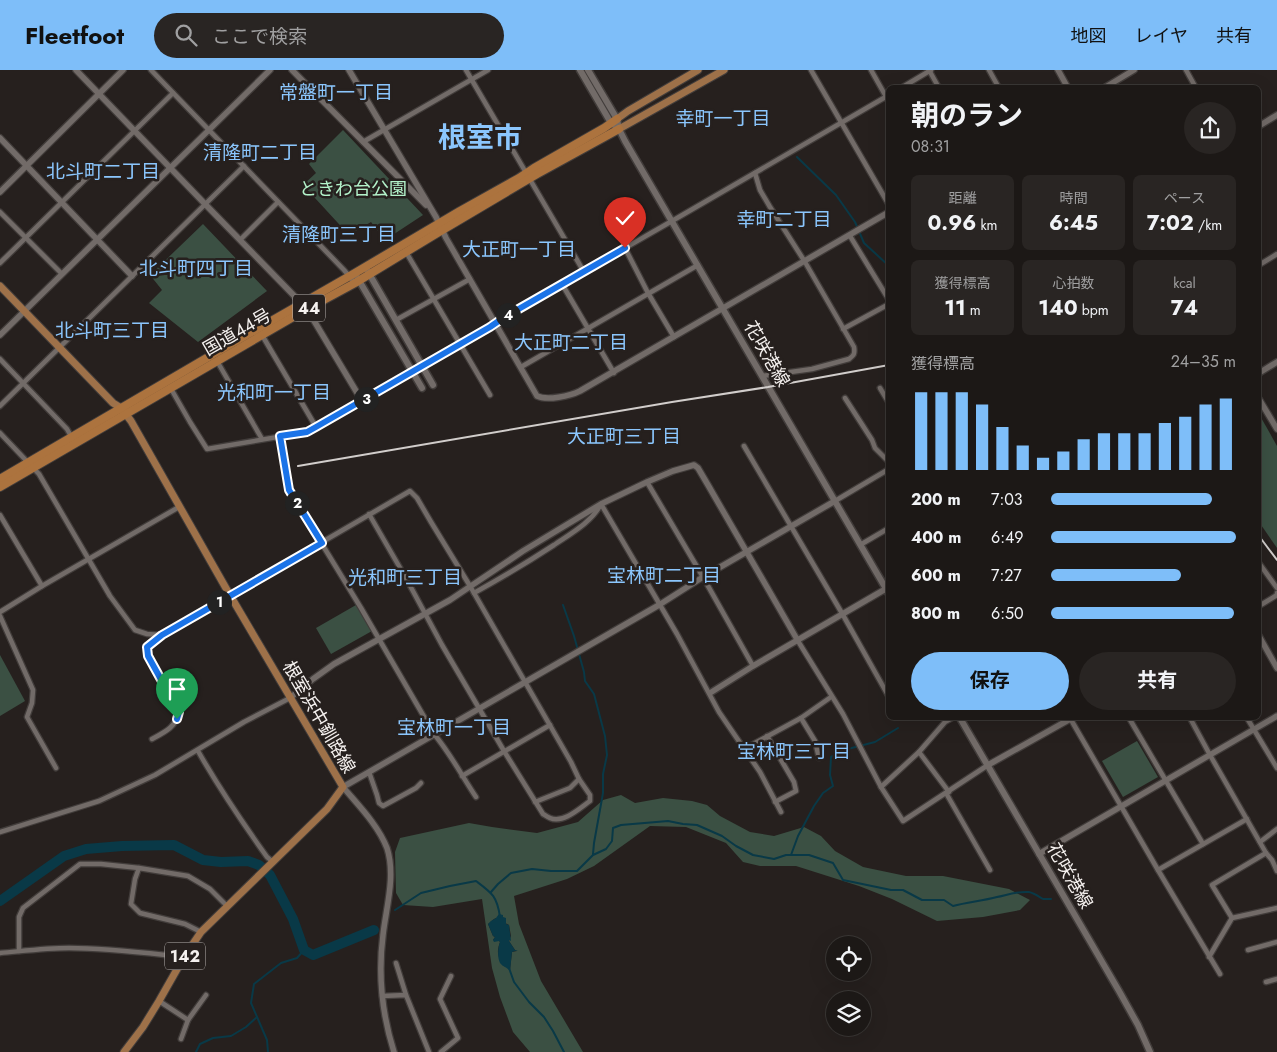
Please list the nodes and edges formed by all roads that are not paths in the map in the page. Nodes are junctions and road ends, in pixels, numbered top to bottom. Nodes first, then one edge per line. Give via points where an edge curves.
1 (76, 70) edge
2 (123, 70) edge
3 (151, 70) edge
4 (270, 70) edge
5 (292, 70) edge
6 (349, 70) edge
7 (466, 70) edge
8 (488, 70) edge
9 (580, 70) edge
10 (588, 70) edge
11 (698, 70) edge
12 (724, 70) edge
13 (811, 70) edge
14 (871, 70) edge
15 (930, 70) edge
16 (989, 70) edge
17 (1058, 70) edge
18 (1134, 70) edge
19 (1186, 70) edge
20 (472, 80) junction
21 (906, 85) edge
22 (938, 85) edge
23 (997, 85) edge
24 (1066, 85) edge
25 (1109, 85) edge
26 (1194, 85) edge
27 (173, 92) junction
28 (99, 94) junction
29 (886, 94) edge
30 (886, 97) edge
31 (1276, 118) edge
32 (614, 121) junction
33 (841, 122) junction
34 (1261, 125) edge
35 (619, 129) junction
36 (209, 130) junction
37 (384, 130) junction
38 (134, 131) junction
39 (0, 138) edge
40 (363, 142) junction
41 (26, 165) junction
42 (244, 166) junction
43 (170, 167) junction
44 (755, 173) junction
45 (528, 176) junction
46 (0, 192) edge
47 (886, 200) edge
48 (62, 202) junction
49 (278, 202) junction
50 (205, 204) junction
51 (0, 212) edge
52 (433, 212) junction
53 (886, 214) edge
54 (672, 221) junction
55 (441, 226) junction
56 (850, 236) junction
57 (25, 237) junction
58 (97, 239) junction
59 (240, 240) junction
60 (625, 248) junction
61 (406, 252) junction
62 (1277, 254) edge
63 (805, 262) junction
64 (0, 263) edge
65 (1261, 264) edge
66 (698, 265) junction
67 (367, 271) junction
68 (584, 272) junction
69 (62, 274) junction
70 (132, 276) junction
71 (355, 278) junction
72 (470, 279) junction
73 (562, 284) junction
74 (0, 286) edge
75 (648, 292) junction
76 (886, 297) edge
77 (434, 299) junction
78 (886, 304) edge
79 (305, 306) junction
80 (723, 309) junction
81 (24, 311) junction
82 (396, 320) junction
83 (495, 323) junction
84 (588, 328) junction
85 (843, 329) junction
86 (0, 335) edge
87 (262, 335) junction
88 (674, 338) junction
89 (460, 344) junction
90 (60, 347) junction
91 (0, 360) edge
92 (217, 361) junction
93 (1277, 362) edge
94 (422, 366) junction
95 (521, 367) junction
96 (413, 372) junction
97 (1261, 372) edge
98 (614, 373) junction
99 (762, 376) junction
100 (23, 384) junction
101 (169, 385) junction
102 (434, 385) dead end
103 (422, 388) dead end
104 (880, 388) dead end
105 (490, 395) dead end
106 (845, 398) dead end
107 (886, 399) edge
108 (362, 401) junction
109 (1261, 402) edge
110 (0, 406) edge
111 (123, 411) junction
112 (316, 427) junction
113 (1277, 429) edge
114 (0, 432) edge
115 (280, 436) junction
116 (262, 439) junction
117 (74, 440) junction
118 (744, 446) dead end
119 (886, 459) edge
120 (31, 465) junction
121 (886, 472) edge
122 (0, 479) edge
123 (646, 482) junction
124 (0, 487) edge
125 (835, 501) junction
126 (601, 504) junction
127 (179, 507) junction
128 (0, 514) edge
129 (369, 514) junction
130 (790, 527) junction
131 (886, 530) edge
132 (322, 543) junction
133 (860, 545) junction
134 (747, 552) junction
135 (88, 560) junction
136 (1261, 567) edge
137 (703, 577) junction
138 (42, 586) junction
139 (470, 586) junction
140 (886, 587) edge
141 (1277, 588) edge
142 (886, 591) edge
143 (1277, 593) edge
144 (474, 594) junction
145 (231, 596) junction
146 (659, 605) junction
147 (1261, 605) edge
148 (0, 612) edge
149 (425, 614) junction
150 (843, 615) junction
151 (0, 616) edge
152 (162, 635) junction
153 (378, 639) junction
154 (1261, 640) edge
155 (798, 641) junction
156 (753, 666) junction
157 (1277, 668) edge
158 (525, 681) junction
159 (886, 692) edge
160 (710, 693) junction
161 (832, 697) junction
162 (290, 698) junction
163 (480, 708) junction
164 (1277, 716) edge
165 (801, 718) junction
166 (948, 720) edge
167 (961, 720) edge
168 (1068, 720) edge
169 (1072, 720) edge
170 (1130, 720) edge
171 (1191, 720) edge
172 (1248, 720) edge
173 (550, 725) junction
174 (1254, 729) junction
175 (434, 734) junction
176 (767, 736) junction
177 (152, 739) dead end
178 (744, 749) junction
179 (198, 751) junction
180 (504, 751) junction
181 (919, 752) junction
182 (1210, 755) junction
183 (819, 758) dead end
184 (988, 766) junction
185 (56, 768) dead end
186 (1277, 768) edge
187 (369, 772) junction
188 (462, 776) junction
189 (579, 779) junction
190 (1166, 781) junction
191 (421, 783) dead end
192 (342, 787) junction
193 (881, 788) junction
194 (948, 792) junction
195 (476, 797) dead end
196 (535, 802) junction
197 (775, 802) junction
198 (1121, 807) junction
199 (781, 812) dead end
200 (1247, 819) junction
201 (1277, 828) edge
202 (0, 832) edge
203 (1260, 842) junction
204 (1203, 844) junction
205 (1266, 853) junction
206 (1039, 854) junction
207 (1275, 858) edge
208 (270, 864) junction
209 (139, 868) junction
210 (990, 870) dead end
211 (1158, 870) junction
212 (1277, 871) edge
213 (227, 906) junction
214 (1277, 908) edge
215 (1232, 918) junction
216 (201, 932) junction
217 (1277, 942) edge
218 (1248, 950) dead end
219 (19, 951) junction
220 (0, 953) edge
221 (1209, 957) junction
222 (184, 958) junction
223 (396, 963) dead end
224 (1220, 974) dead end
225 (451, 976) dead end
226 (1277, 979) edge
227 (1266, 982) dead end
228 (206, 995) dead end
229 (406, 995) junction
230 (382, 996) junction
231 (159, 1002) junction
232 (188, 1020) junction
233 (181, 1038) dead end
234 (124, 1052) edge
235 (394, 1052) edge
236 (429, 1052) edge
237 (441, 1052) edge
238 (1150, 1052) edge

1 - 28 street
2 - 28 street
3 - 27 street
4 - 36 street
5 - 40 street
6 - 37 street
7 - 20 street
8 - 20 street
9 - 32 main road
10 - 32 main road
11 - 32 main road
12 - 35 main road
13 - 33 street
14 - 29 street
15 - 21 street
15 - 22 street
16 - 23 street
17 - 24 street
18 - 25 street
19 - 26 street
20 - 37 street
20 - 45 street
27 - 36 street
27 - 38 street
28 - 38 street
28 - 41 street
30 - 33 street
31 - 34 street
32 - 35 main road, 花咲港線
32 - 45 highway, 国道44号 / 44
33 - 44 street
33 - 47 street
35 - 45 highway, 国道44号 / 44
35 - 54 main road, 花咲港線
36 - 42 street
36 - 43 street
37 - 40 street
37 - 52 street
38 - 43 street
38 - 48 street
39 - 41 street
40 - 52 street
41 - 46 street
41 - 48 street
42 - 49 street
42 - 50 street
43 - 50 street
43 - 58 street
44 - 54 street
44 - 63 street via 760,190
45 - 55 highway, 国道44号 / 44
45 - 68 street
48 - 57 street
48 - 58 street
49 - 59 street
49 - 71 street
50 - 59 street
50 - 70 street
51 - 57 street
52 - 55 street
53 - 56 street
54 - 60 street
54 - 66 main road, 花咲港線
55 - 61 highway, 国道44号 / 44
55 - 67 highway, 国道44号 / 44
55 - 72 street
56 - 63 street
56 - 76 street
57 - 64 street
57 - 69 street
58 - 69 street
58 - 70 street
59 - 79 street
60 - 68 street
60 - 75 street
61 - 67 highway, 国道44号 / 44
61 - 77 street
62 - 65 street
63 - 80 street
63 - 85 street
66 - 75 street
66 - 80 main road, 花咲港線
67 - 71 highway, 国道44号 / 44
67 - 82 main road
68 - 73 street
69 - 81 street
70 - 90 street
71 - 79 highway, 国道44号 / 44
71 - 96 main road
72 - 77 street
72 - 83 street
73 - 83 street
73 - 84 street
74 - 81 main road, 根室浜中釧路線
75 - 84 street
75 - 88 street
77 - 82 street
77 - 89 street
78 - 85 street
79 - 87 highway, 国道44号 / 44
79 - 101 highway, 国道44号 / 44
79 - 108 street
80 - 88 street
80 - 99 main road, 花咲港線
81 - 86 street
81 - 90 main road, 根室浜中釧路線
82 - 94 main road
83 - 89 street
83 - 95 street
84 - 95 street
84 - 98 street
85 - 99 street via 854,347 854,356 849,359 812,369
87 - 92 highway, 国道44号 / 44
87 - 112 street
88 - 98 street
89 - 94 street
89 - 105 street
90 - 100 street
90 - 111 main road, 根室浜中釧路線
91 - 100 street
92 - 101 highway, 国道44号 / 44
92 - 116 street
93 - 97 street
94 - 96 street
94 - 102 main road
95 - 98 street via 537,396 543,399 580,392
96 - 103 main road
96 - 108 street
99 - 125 main road, 花咲港線
100 - 110 street
100 - 117 street
101 - 111 highway, 国道44号 / 44
101 - 116 street via 207,449
104 - 107 street
106 - 119 street via 875,448
108 - 112 street
109 - 113 street
111 - 117 highway, 国道44号 / 44
111 - 127 main road, 根室浜中釧路線
112 - 115 street via 307,432
114 - 120 street
115 - 116 street
115 - 132 street via 289,490
117 - 120 highway, 国道44号 / 44
118 - 130 street
120 - 122 highway, 国道44号 / 44
120 - 124 highway, 国道44号 / 44
120 - 135 street
121 - 125 street
123 - 126 street
123 - 134 street via 694,465
123 - 137 street
125 - 130 street
125 - 133 main road, 花咲港線
126 - 139 street
126 - 144 street via 585,523 566,537
126 - 146 street
127 - 135 street
127 - 145 main road, 根室浜中釧路線
128 - 138 street
129 - 132 street
129 - 139 street via 410,491
129 - 149 street
130 - 134 street
130 - 150 street
131 - 133 street
132 - 145 street
132 - 153 street
133 - 140 main road, 花咲港線
134 - 137 street
134 - 155 street
135 - 138 street
135 - 152 street via 135,630
136 - 141 street
137 - 146 street
137 - 156 street
138 - 148 street
139 - 144 street
139 - 149 street
142 - 150 street
143 - 147 street
144 - 158 street
145 - 152 street
145 - 162 main road, 根室浜中釧路線
146 - 158 street
146 - 160 street
149 - 153 street
149 - 163 street
150 - 155 street
150 - 159 street
151 - 185 street via 33,690 27,717
152 - 177 street via 147,647 148,656 179,712 175,724
153 - 162 street via 334,664
153 - 175 street
154 - 157 street
155 - 156 street
155 - 161 street
156 - 160 street
158 - 163 street
158 - 173 street
160 - 178 street
161 - 165 street
161 - 193 street
162 - 179 street
162 - 192 main road, 根室浜中釧路線
163 - 175 street
163 - 180 street
164 - 174 street
165 - 176 street
165 - 183 street via 815,741
166 - 181 street
167 - 184 main road, 花咲港線
168 - 184 street
169 - 198 street
170 - 190 street
171 - 182 street
172 - 174 street
173 - 180 street
173 - 189 street
174 - 182 street
174 - 186 street
175 - 187 street
175 - 188 street
176 - 178 street
176 - 197 street via 796,790
178 - 197 street
179 - 202 street via 99,801
179 - 208 street
180 - 188 street
180 - 196 street
181 - 193 street
181 - 194 street
182 - 190 street
182 - 200 street
184 - 194 street
184 - 206 main road, 花咲港線
187 - 191 street via 379,803 383,806
187 - 192 street
188 - 195 street
189 - 196 street via 570,788
189 - 196 street via 590,795 590,801 570,815 550,819
190 - 198 street
190 - 204 street
192 - 208 main road, 根室浜中釧路線 / 142 via 327,809
192 - 230 street via 374,824 389,857
193 - 194 street via 903,821
194 - 210 street
197 - 199 street
198 - 206 street
198 - 211 street
200 - 203 street
200 - 204 street
201 - 203 street
203 - 205 street
204 - 211 street
205 - 207 street
205 - 215 street via 1212,885
206 - 238 main road, 花咲港線 via 1138,1025
207 - 212 street
208 - 213 main road, 根室浜中釧路線 / 142
209 - 213 street via 188,876 210,889
209 - 216 street via 131,904 140,913 185,924
209 - 219 street via 80,864 23,908 19,917
211 - 221 street
213 - 216 main road, 根室浜中釧路線 / 142
214 - 215 street
215 - 221 street
216 - 222 main road, 根室浜中釧路線 / 142
217 - 218 street
219 - 220 street
219 - 222 street via 102,949
221 - 224 street
222 - 231 main road, 根室浜中釧路線 / 142
223 - 229 street
225 - 237 street via 440,999 458,1038
226 - 227 street
228 - 232 street
229 - 230 street
229 - 236 street
230 - 235 street
231 - 232 street
231 - 234 main road, 根室浜中釧路線 / 142
232 - 233 street

